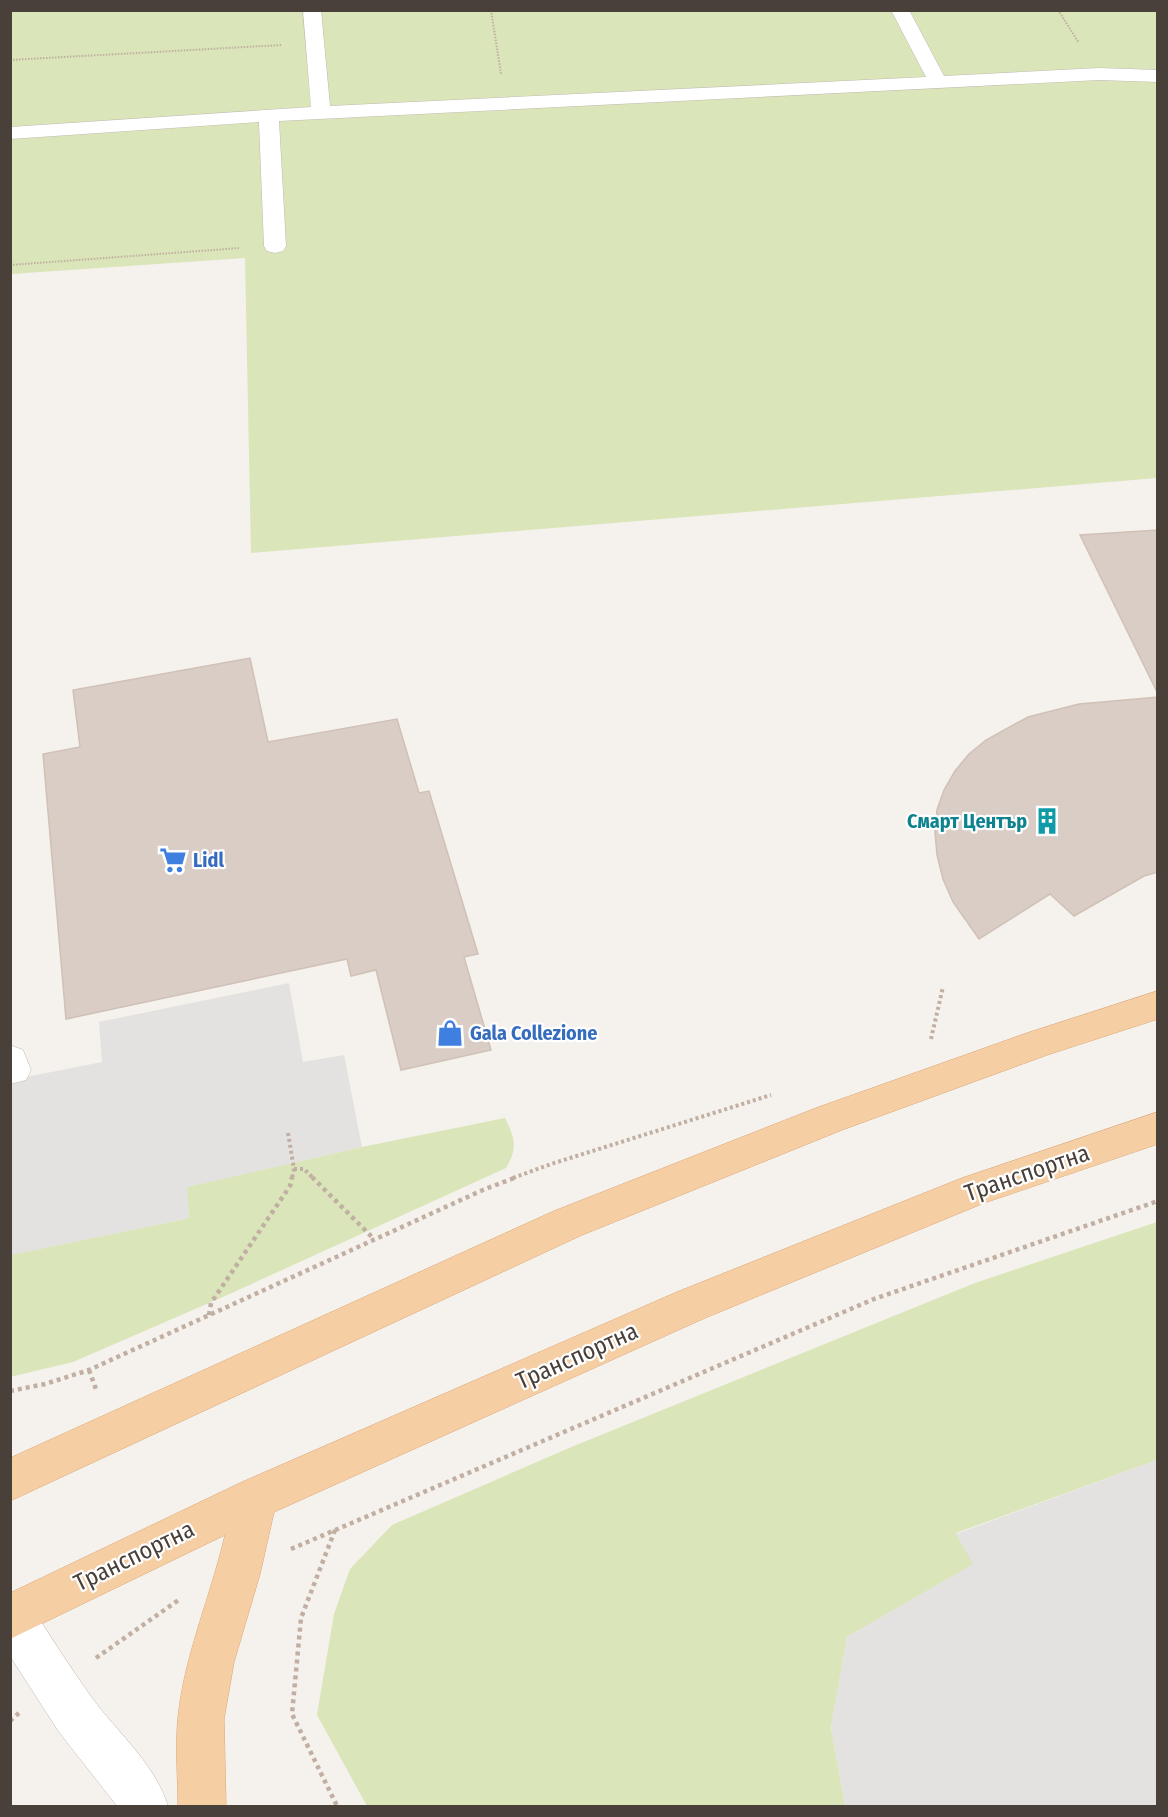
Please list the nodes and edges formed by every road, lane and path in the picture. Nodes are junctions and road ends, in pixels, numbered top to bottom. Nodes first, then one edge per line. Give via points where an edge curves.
1 (312, 10) edge
2 (491, 10) edge
3 (900, 10) edge
4 (314, 43) junction
5 (10, 60) edge
6 (1158, 76) edge
7 (938, 82) junction
8 (505, 104) junction
9 (321, 112) junction
10 (269, 116) junction
11 (10, 134) edge
12 (275, 246) joint
13 (10, 265) edge
14 (943, 987) dead end
15 (1158, 1005) edge
16 (930, 1046) dead end
17 (774, 1094) dead end
18 (1158, 1128) edge
19 (288, 1133) dead end
20 (294, 1169) junction
21 (1158, 1201) edge
22 (375, 1239) junction
23 (209, 1315) junction
24 (10, 1391) edge
25 (10, 1480) edge
26 (255, 1498) junction
27 (335, 1529) junction
28 (238, 1574) junction
29 (11, 1616) edge
30 (57, 1686) junction
31 (10, 1720) edge
32 (144, 1806) edge
33 (202, 1806) edge
34 (337, 1806) edge

1 - 4 street
2 - 8 path
3 - 7 street
4 - 5 path
4 - 9 street
6 - 7 street via 1100,74
7 - 8 street
8 - 9 street
9 - 10 street
10 - 11 street
10 - 12 street
12 - 13 path
14 - 16 path
15 - 25 main road via 1039,1043 830,1119 568,1223
17 - 22 path via 551,1164
18 - 26 main road, Транспортна via 975,1190 712,1296
19 - 20 path
20 - 22 path via 304,1168
20 - 23 path via 290,1186 211,1303
21 - 27 path via 874,1299
22 - 23 path
23 - 24 path via 89,1370
26 - 28 main road
26 - 29 main road, Транспортна
27 - 28 path
27 - 34 path via 302,1618 292,1714
28 - 30 path via 188,1593
28 - 33 main road via 211,1662 201,1719
29 - 30 street
30 - 31 path
30 - 32 street

